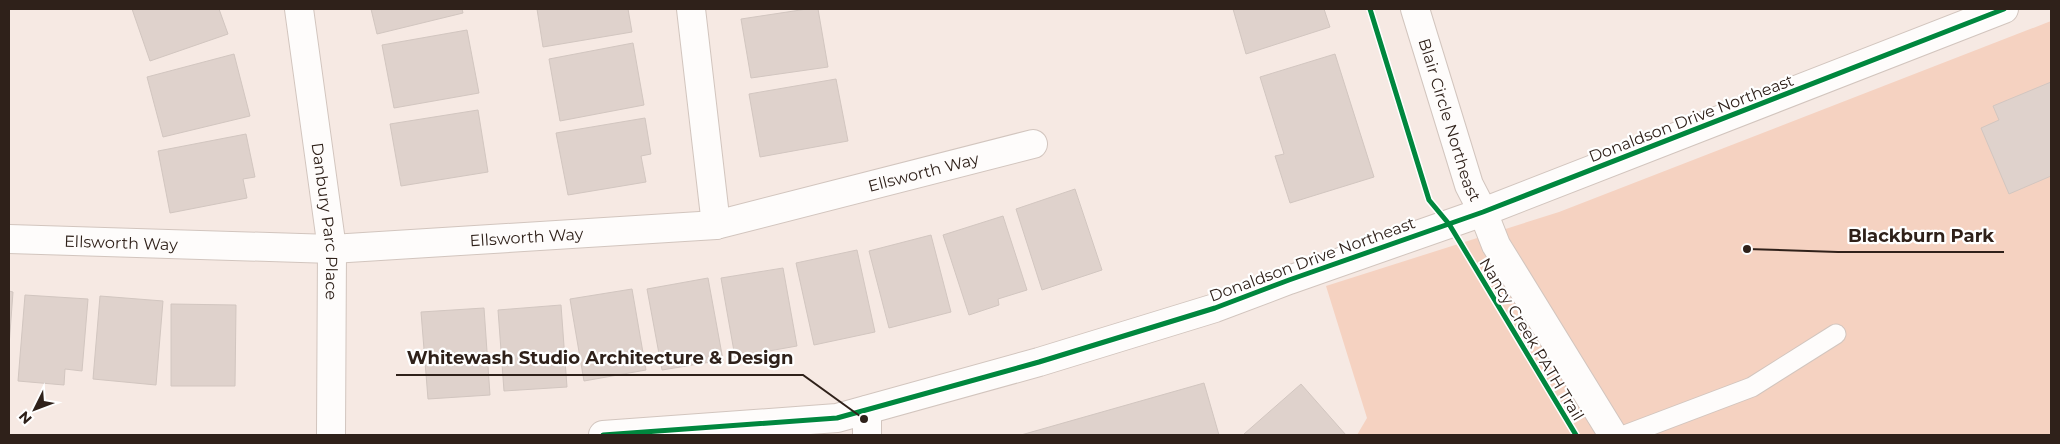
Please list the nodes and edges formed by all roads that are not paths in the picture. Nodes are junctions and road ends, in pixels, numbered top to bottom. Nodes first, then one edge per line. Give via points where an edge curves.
1 (299, 9) edge
2 (691, 9) edge
3 (1414, 9) edge
4 (2004, 9) edge
5 (1033, 144) dead end
6 (1483, 212) junction
7 (716, 225) junction
8 (9, 239) edge
9 (332, 249) junction
10 (1836, 334) dead end
11 (867, 422) edge
12 (331, 435) edge
13 (603, 435) edge
14 (1613, 435) edge
15 (1625, 435) edge

1 - 9 street, Danbury Parc Place
2 - 7 street
3 - 6 street, Blair Circle Northeast via 1469,185
4 - 6 street, Donaldson Drive Northeast
5 - 7 street, Ellsworth Way
6 - 11 street, Donaldson Drive Northeast via 1215,308 1039,362
6 - 14 street, Blair Circle Northeast via 1496,245
7 - 9 street, Ellsworth Way
8 - 9 street, Ellsworth Way
9 - 12 street, Danbury Parc Place
10 - 15 lane via 1752,387
11 - 13 street, Donaldson Drive Northeast via 837,418

